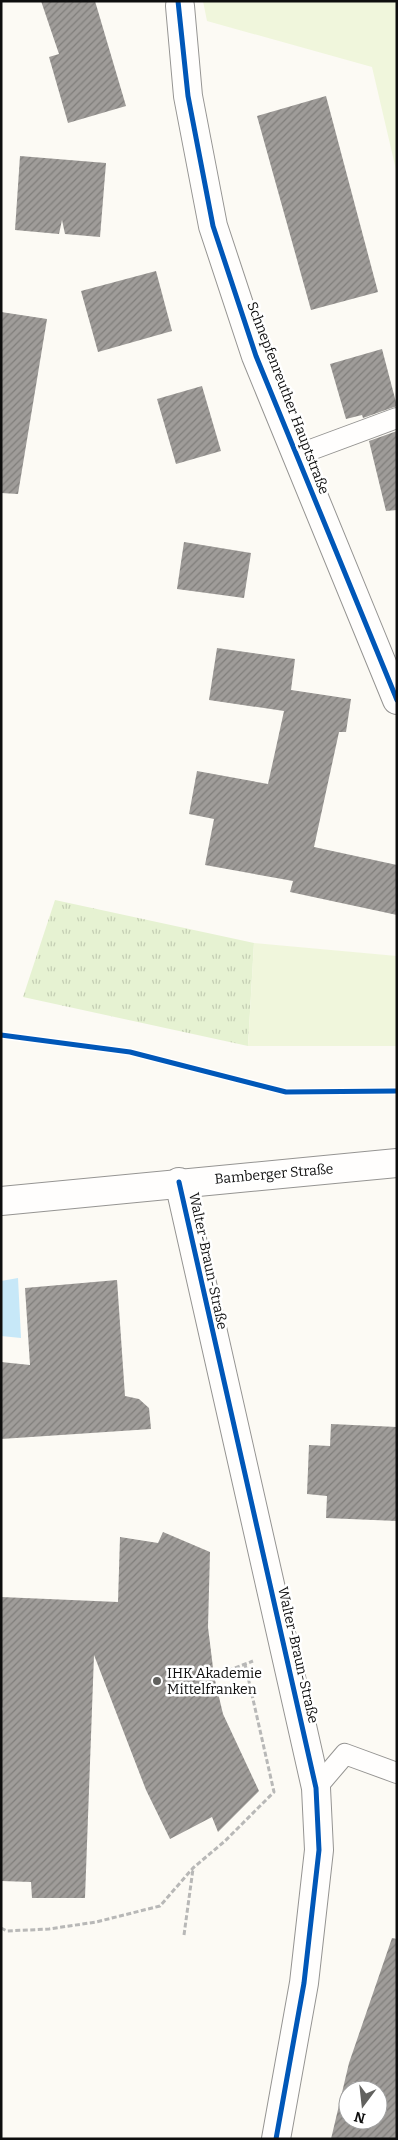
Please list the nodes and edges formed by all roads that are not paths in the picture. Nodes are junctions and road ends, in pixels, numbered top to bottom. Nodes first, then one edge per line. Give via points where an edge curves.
1 (180, 6) dead end
2 (397, 418) edge
3 (298, 455) junction
4 (397, 700) edge
5 (397, 1163) edge
6 (179, 1182) junction
7 (1, 1201) edge
8 (397, 1773) edge
9 (316, 1788) junction
10 (276, 2139) edge

1 - 3 street, Schnepfenreuther Hauptstraße via 188,96 213,226 256,356
2 - 3 lane
3 - 4 street, Schnepfenreuther Hauptstraße
5 - 6 street, Bamberger Straße
6 - 7 street, Bamberger Straße
6 - 9 street, Walter-Braun-Straße
8 - 9 lane via 345,1754
9 - 10 street, Walter-Braun-Straße via 319,1850 305,1974

